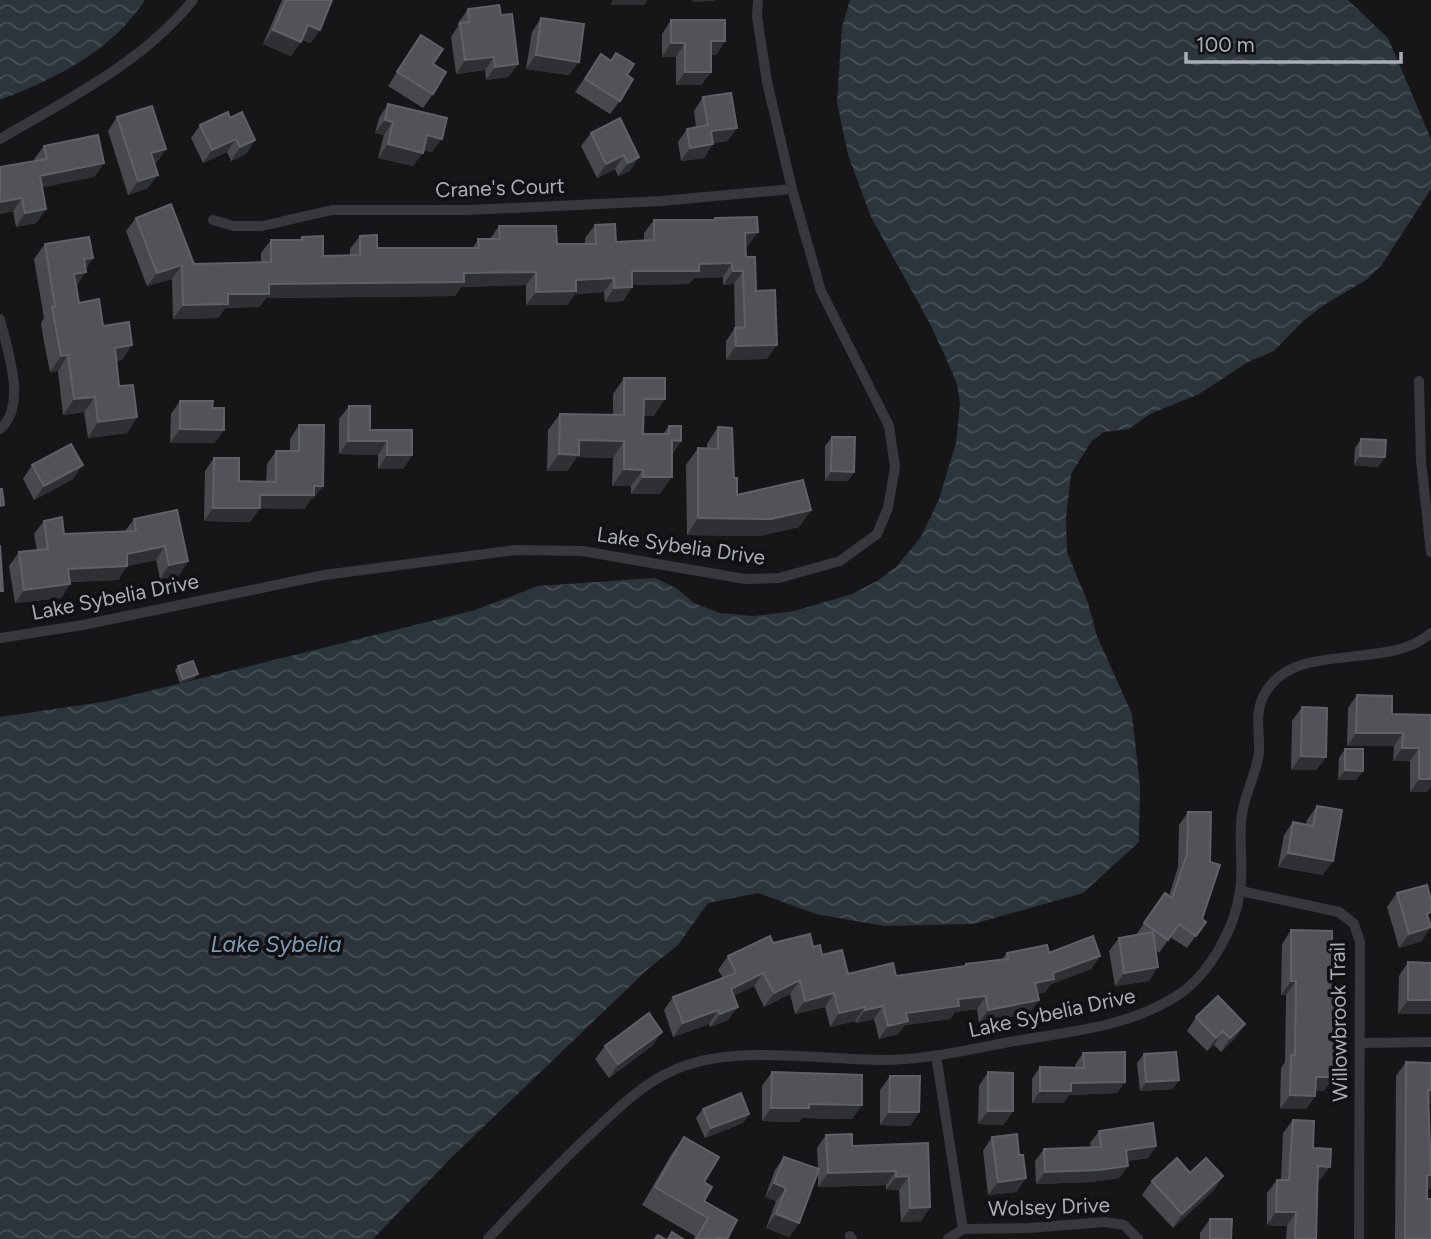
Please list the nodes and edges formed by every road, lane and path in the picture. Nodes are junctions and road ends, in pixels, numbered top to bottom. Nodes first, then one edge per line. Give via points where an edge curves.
1 (193, 0) edge
2 (758, 0) edge
3 (0, 139) edge
4 (792, 189) junction
5 (212, 220) dead end
6 (0, 318) edge
7 (1419, 382) dead end
8 (0, 429) edge
9 (1431, 552) edge
10 (1431, 633) edge
11 (0, 638) edge
12 (1241, 891) junction
13 (1431, 1042) edge
14 (1361, 1043) junction
15 (936, 1055) junction
16 (963, 1229) junction
17 (488, 1239) edge
18 (948, 1239) edge
19 (1138, 1239) edge
20 (1359, 1239) edge

1 - 3 street via 151,45
2 - 4 street, Lake Sybelia Drive via 767,82
4 - 5 street, Crane's Court via 662,201 468,210 332,210 262,226
4 - 11 street, Lake Sybelia Drive via 821,291 889,426 895,467 888,508 877,534 841,561 779,578 745,579 582,551 516,550 324,575
6 - 8 street via 15,389 14,409
7 - 9 street via 1421,461
10 - 12 street, Lake Sybelia Drive via 1418,644 1399,650 1304,664 1273,680 1257,717 1259,753 1243,805
12 - 14 street, Willowbrook Trail via 1339,912 1354,924 1360,942
12 - 15 street, Lake Sybelia Drive via 1209,969 1180,995 1150,1012 1109,1025
13 - 14 street
14 - 20 street, Willowbrook Trail
15 - 16 street, Wolsey Drive
15 - 17 street, Lake Sybelia Drive via 885,1060 737,1055 672,1071 615,1111 556,1165
16 - 18 street
16 - 19 street, Wolsey Drive via 1105,1222 1124,1225

